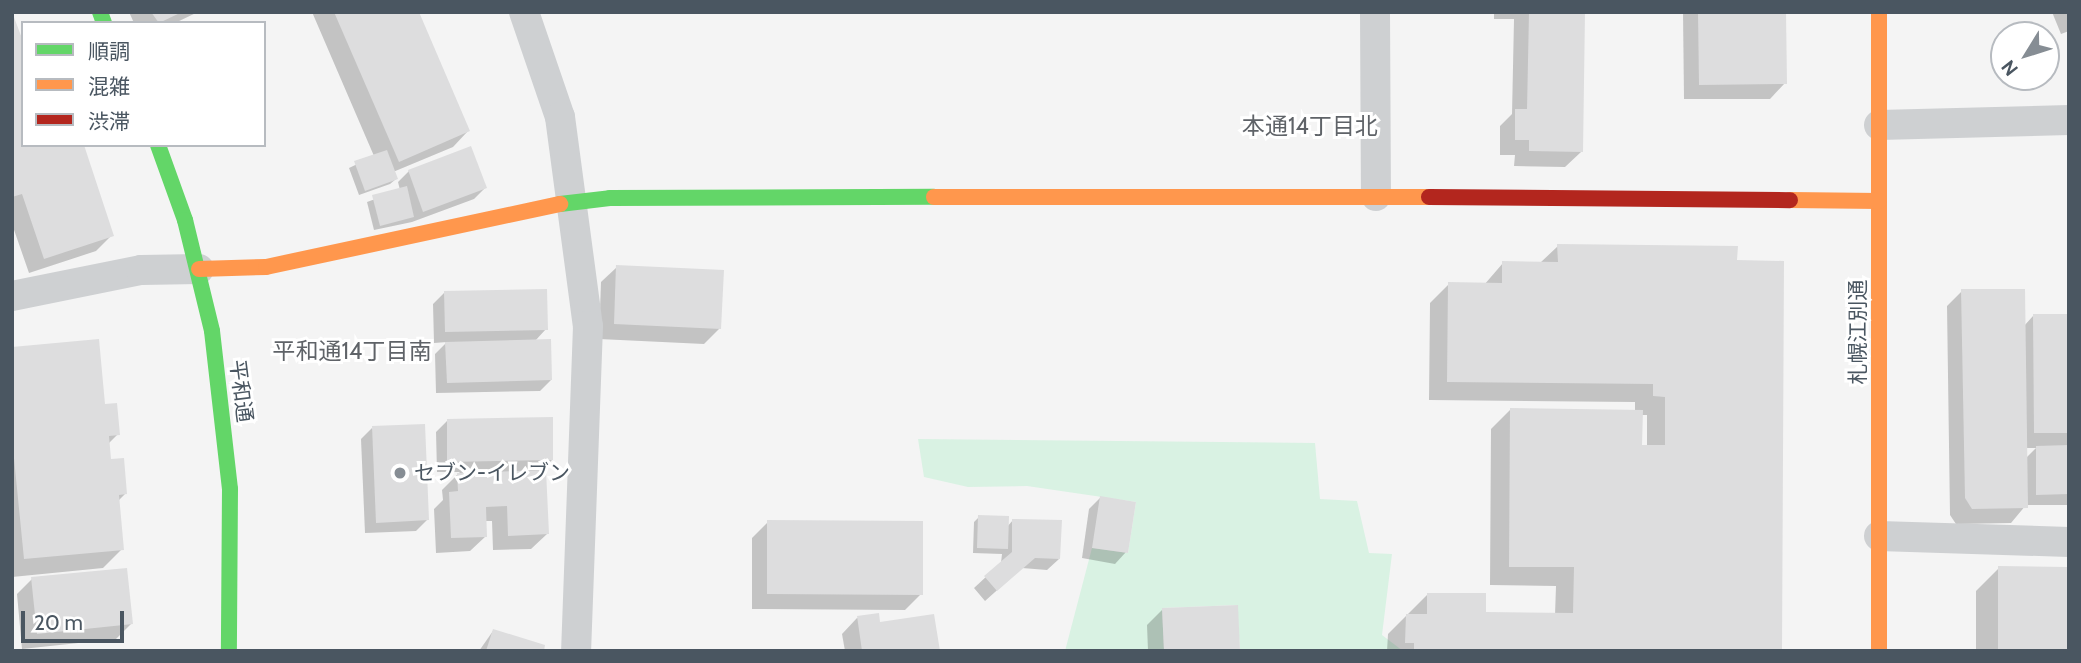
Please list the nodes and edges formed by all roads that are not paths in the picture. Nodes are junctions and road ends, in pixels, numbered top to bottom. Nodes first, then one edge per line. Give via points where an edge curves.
1 (524, 12) edge
2 (1375, 12) edge
3 (1879, 12) edge
4 (2069, 120) edge
5 (1879, 125) junction
6 (159, 147) edge
7 (1376, 196) junction
8 (572, 201) junction
9 (1879, 201) junction
10 (200, 269) junction
11 (12, 296) edge
12 (1880, 536) junction
13 (2069, 542) edge
14 (229, 651) edge
15 (576, 651) edge
16 (1880, 651) edge

1 - 8 street via 559,117
2 - 7 street
3 - 5 main road, 札幌江別通
4 - 5 street
5 - 9 main road, 札幌江別通
6 - 10 main road, 平和通
7 - 8 main road
7 - 9 main road
8 - 10 main road via 266,267
8 - 15 street via 588,326 589,391
9 - 12 main road, 札幌江別通
10 - 11 street via 141,270
10 - 14 main road, 平和通 via 212,331 230,489
12 - 13 street
12 - 16 main road, 札幌江別通

